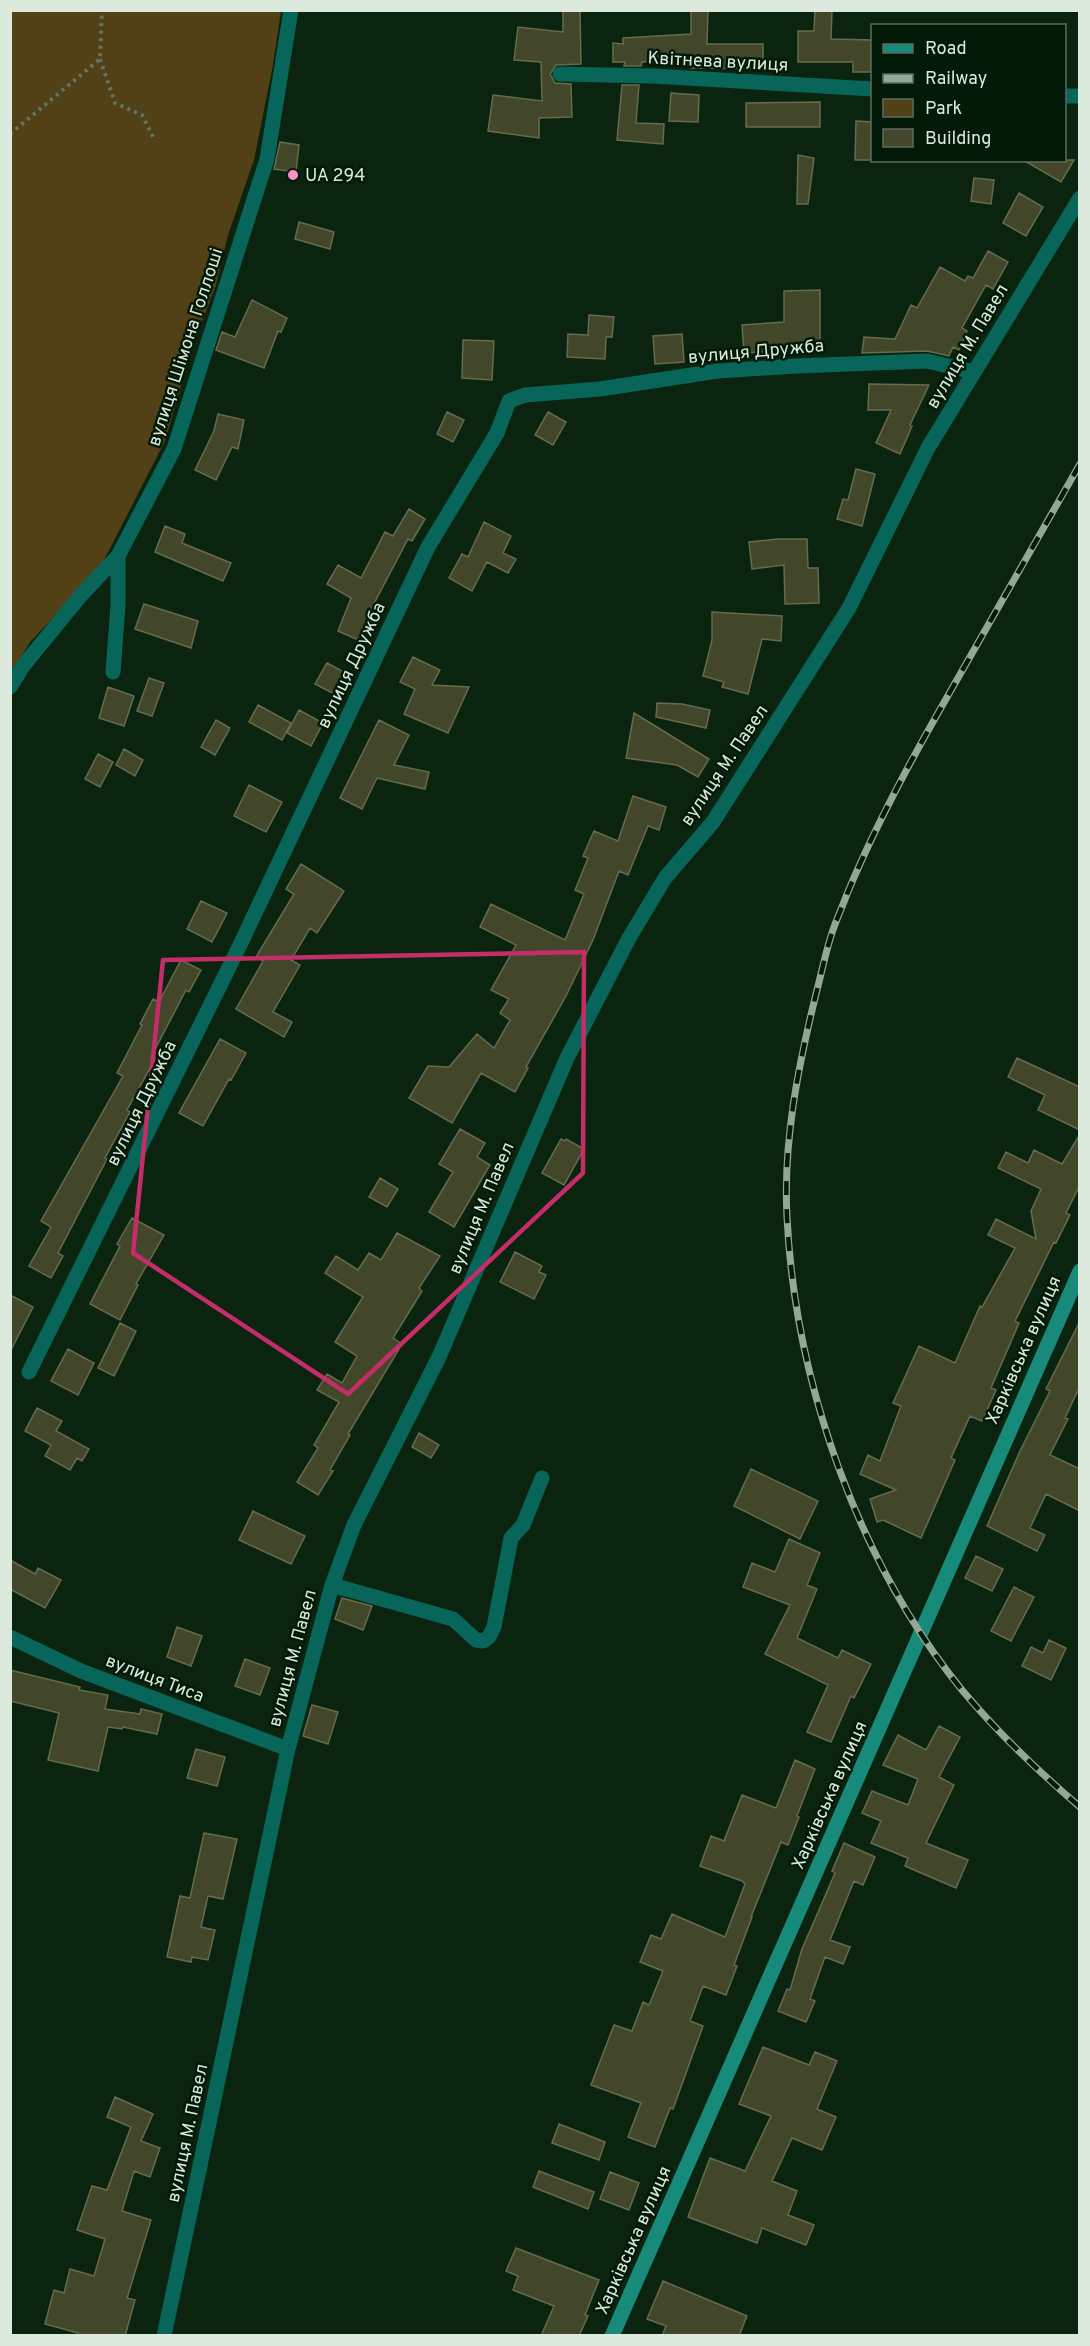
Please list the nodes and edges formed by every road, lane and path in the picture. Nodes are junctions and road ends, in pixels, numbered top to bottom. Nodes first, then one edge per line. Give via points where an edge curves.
1 (102, 10) edge
2 (291, 10) edge
3 (100, 59) junction
4 (560, 74) dead end
5 (871, 88) edge
6 (10, 134) edge
7 (154, 139) dead end
8 (1080, 198) edge
9 (974, 372) junction
10 (118, 556) junction
11 (113, 672) dead end
12 (10, 687) edge
13 (1080, 1271) edge
14 (29, 1372) dead end
15 (542, 1478) dead end
16 (332, 1585) junction
17 (10, 1637) edge
18 (288, 1749) junction
19 (164, 2336) edge
20 (612, 2336) edge

1 - 3 path
2 - 10 street, вулиця Шімона Голлоші via 267,159 174,449
3 - 6 path
3 - 7 path via 115,103 142,115
4 - 5 street, Квітнева вулиця
8 - 9 street, вулиця М. Павел
9 - 14 street, вулиця Дружба via 927,361 796,366 718,371 600,389 525,395 509,401 497,433 428,547 240,945
9 - 16 street, вулиця М. Павел via 928,448 849,608 712,822 665,878 629,938 567,1058 439,1357 354,1526
10 - 11 street
10 - 12 street, вулиця Шімона Голлоші via 82,594
13 - 20 street, Харківська вулиця
15 - 16 street via 523,1525 511,1538 494,1627 483,1641 476,1640 453,1619
16 - 18 street, вулиця М. Павел
17 - 18 street, вулиця Тиса via 81,1671
18 - 19 street, вулиця М. Павел

